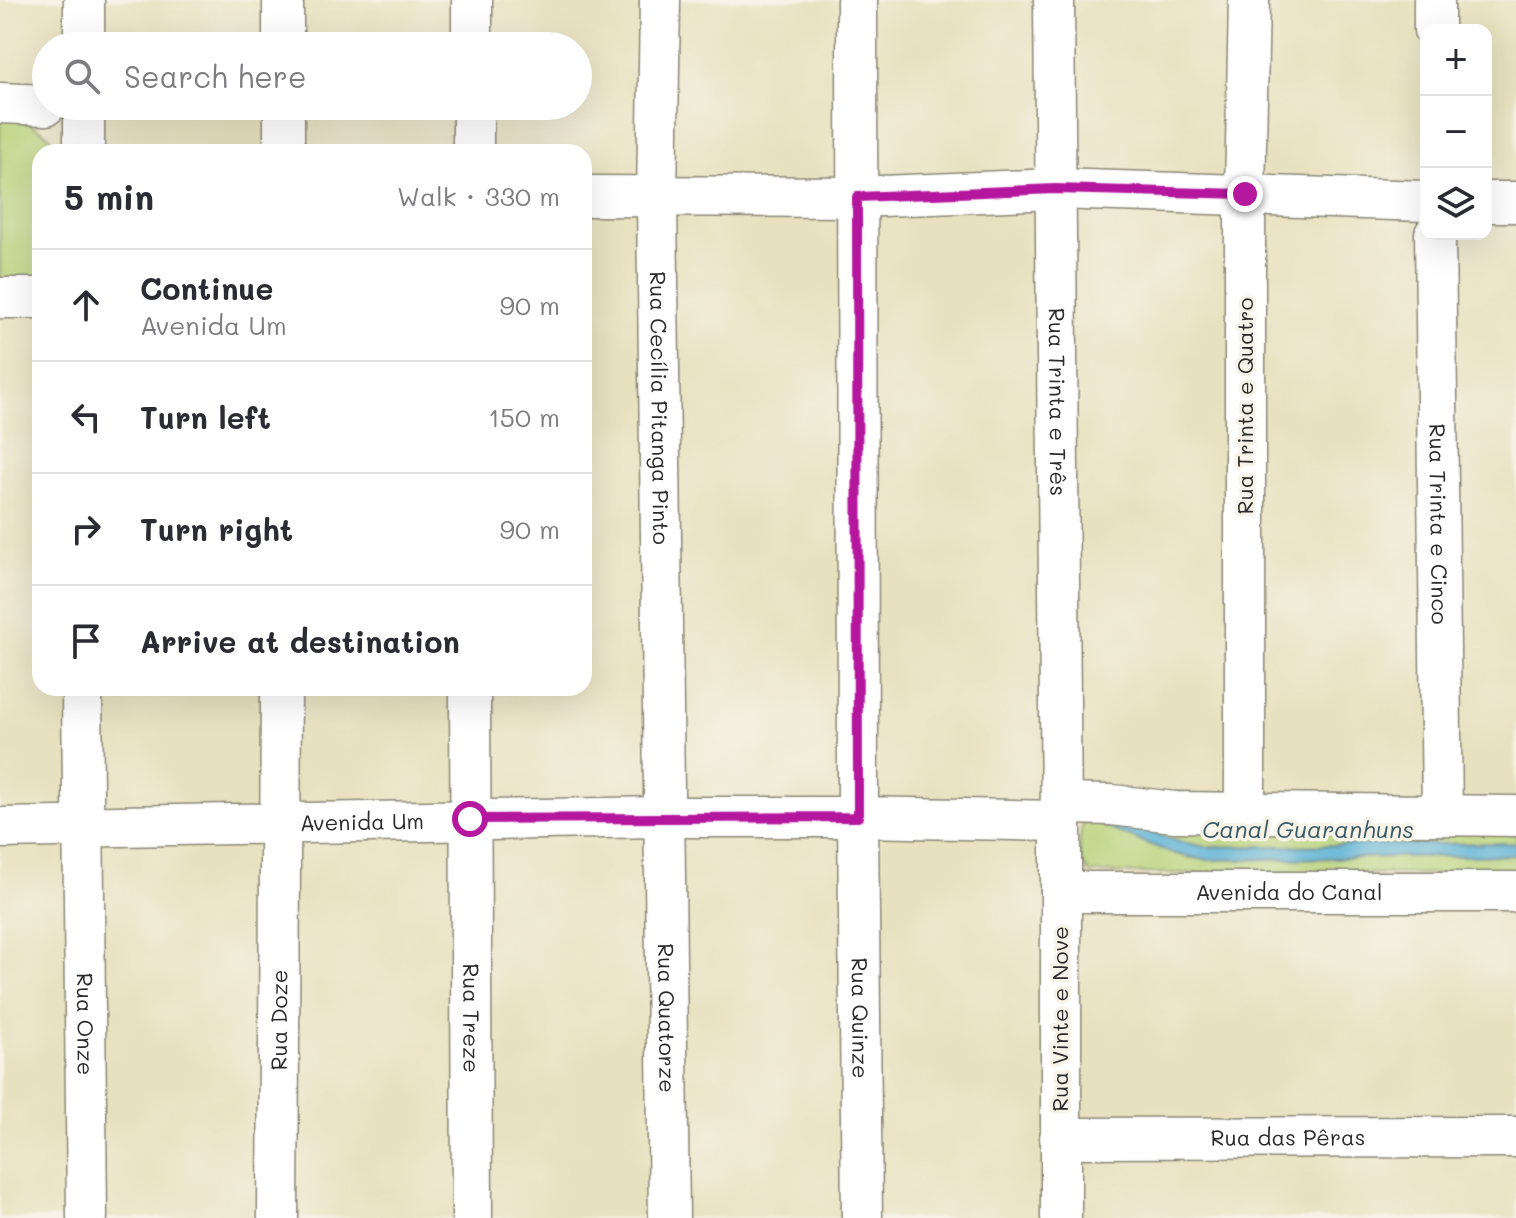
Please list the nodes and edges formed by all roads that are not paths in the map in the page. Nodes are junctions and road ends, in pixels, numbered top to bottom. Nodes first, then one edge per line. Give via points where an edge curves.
1 (84, 0) edge
2 (283, 0) edge
3 (472, 0) edge
4 (660, 0) edge
5 (857, 0) edge
6 (1054, 0) edge
7 (1249, 0) edge
8 (1434, 0) edge
9 (1434, 24) edge
10 (84, 32) edge
11 (283, 32) edge
12 (472, 32) edge
13 (0, 103) edge
14 (32, 104) edge
15 (84, 120) edge
16 (284, 120) edge
17 (473, 120) edge
18 (84, 144) edge
19 (284, 144) edge
20 (473, 144) edge
21 (1055, 189) junction
22 (1245, 194) junction
23 (592, 196) edge
24 (857, 197) junction
25 (657, 198) junction
26 (1420, 201) edge
27 (1492, 202) edge
28 (1516, 202) edge
29 (1435, 240) edge
30 (0, 298) edge
31 (32, 298) edge
32 (82, 696) edge
33 (281, 696) edge
34 (470, 696) edge
35 (1061, 813) junction
36 (1245, 813) junction
37 (1442, 815) junction
38 (1516, 816) edge
39 (663, 817) junction
40 (858, 817) junction
41 (470, 819) junction
42 (280, 823) junction
43 (0, 828) edge
44 (82, 828) junction
45 (1061, 892) junction
46 (1516, 892) edge
47 (1516, 1137) edge
48 (1060, 1138) junction
49 (87, 1218) edge
50 (278, 1218) edge
51 (472, 1218) edge
52 (669, 1218) edge
53 (862, 1218) edge
54 (1061, 1218) edge

1 - 10 street
2 - 11 street
3 - 12 street
4 - 25 street, Rua Cecília Pitanga Pinto
5 - 24 street, Rua Quinze
6 - 21 street, Rua Trinta e Três
7 - 22 street, Rua Trinta e Quatro
8 - 9 street
13 - 14 street
15 - 18 street
16 - 19 street
17 - 20 street
21 - 22 street
21 - 24 street
21 - 35 street, Rua Trinta e Três
22 - 26 street
22 - 36 street, Rua Trinta e Quatro
23 - 25 street
24 - 25 street
24 - 40 street, Rua Quinze
25 - 39 street, Rua Cecília Pitanga Pinto
27 - 28 street
29 - 37 street, Rua Trinta e Cinco
30 - 31 street
32 - 44 street, Rua Onze
33 - 42 street, Rua Doze
34 - 41 street, Rua Treze
35 - 36 street via 1112,805
35 - 40 street, Avenida Um
35 - 45 street, Rua Vinte e Nove
36 - 37 street
37 - 38 street
39 - 40 street, Avenida Um
39 - 41 street, Avenida Um
39 - 52 street, Rua Quatorze
40 - 53 street, Rua Quinze
41 - 42 street, Avenida Um
41 - 51 street, Rua Treze
42 - 44 street, Avenida Um
42 - 50 street, Rua Doze
43 - 44 street, Avenida Um
44 - 49 street, Rua Onze
45 - 46 street, Avenida do Canal
45 - 48 street, Rua Vinte e Nove
47 - 48 street, Rua das Pêras
48 - 54 street, Rua Vinte e Nove

